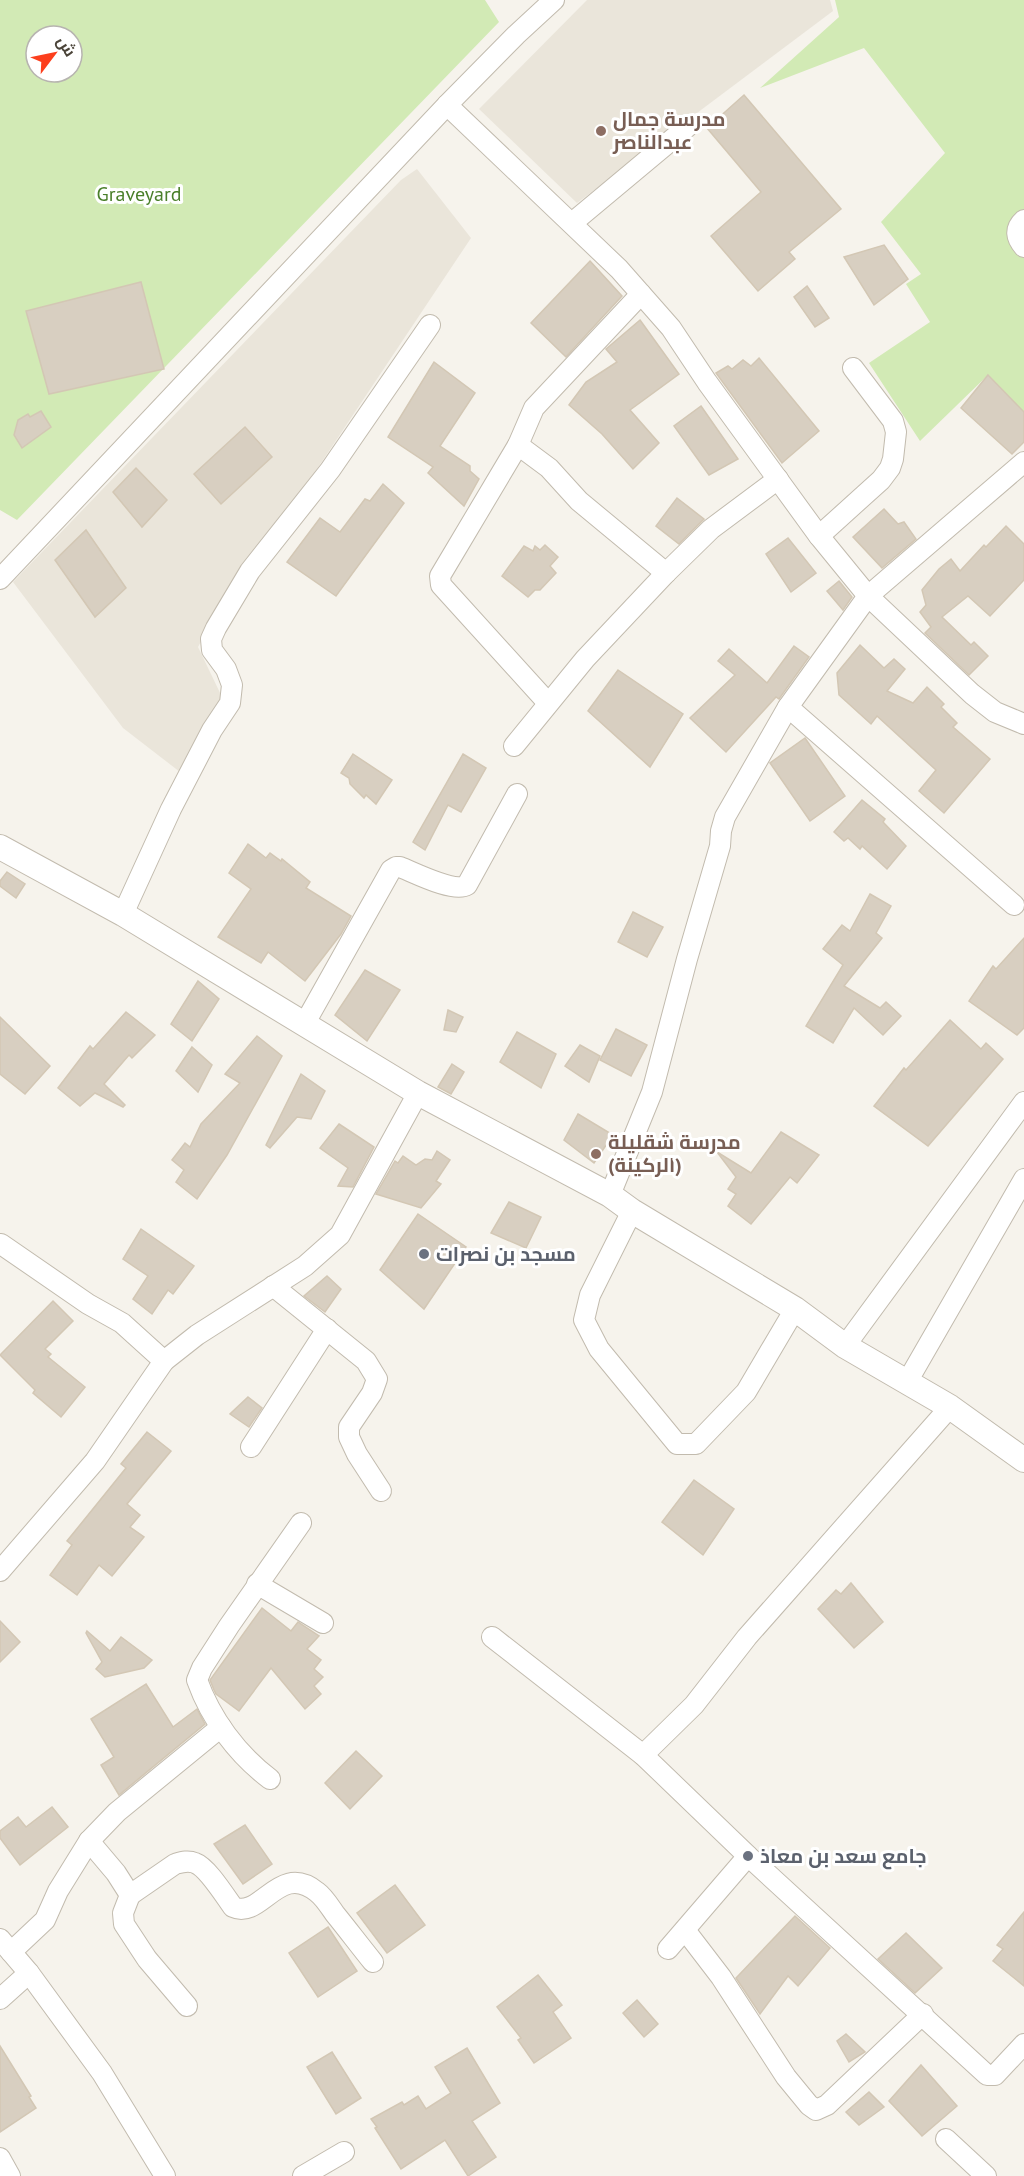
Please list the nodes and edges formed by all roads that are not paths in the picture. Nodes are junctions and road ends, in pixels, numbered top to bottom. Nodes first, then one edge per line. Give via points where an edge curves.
1 (554, 0) edge
2 (447, 105) junction
3 (687, 127) dead end
4 (1024, 220) edge
5 (572, 222) junction
6 (1024, 247) edge
7 (641, 294) junction
8 (430, 325) dead end
9 (853, 368) dead end
10 (518, 445) junction
11 (1024, 462) edge
12 (778, 479) junction
13 (819, 536) junction
14 (666, 573) junction
15 (0, 579) edge
16 (868, 596) junction
17 (548, 703) junction
18 (788, 707) junction
19 (1024, 724) edge
20 (514, 746) dead end
21 (517, 794) dead end
22 (0, 847) edge
23 (1014, 905) dead end
24 (123, 914) junction
25 (305, 1023) junction
26 (418, 1093) junction
27 (1024, 1102) edge
28 (1024, 1179) edge
29 (610, 1195) junction
30 (632, 1211) junction
31 (1, 1244) edge
32 (273, 1286) junction
33 (795, 1309) junction
34 (327, 1329) junction
35 (845, 1346) junction
36 (164, 1361) junction
37 (907, 1382) junction
38 (950, 1407) junction
39 (250, 1447) dead end
40 (1024, 1460) edge
41 (381, 1491) dead end
42 (301, 1523) dead end
43 (0, 1571) edge
44 (258, 1584) junction
45 (322, 1623) dead end
46 (492, 1637) dead end
47 (221, 1727) junction
48 (644, 1755) junction
49 (270, 1779) dead end
50 (88, 1840) junction
51 (748, 1856) junction
52 (130, 1895) junction
53 (685, 1930) junction
54 (6, 1946) edge
55 (668, 1949) dead end
56 (373, 1962) dead end
57 (28, 1973) junction
58 (0, 1999) edge
59 (187, 2006) dead end
60 (923, 2014) junction
61 (1024, 2044) edge
62 (946, 2139) dead end
63 (344, 2152) dead end
64 (0, 2158) edge
65 (10, 2176) edge
66 (165, 2176) edge
67 (303, 2176) edge
68 (986, 2176) edge

1 - 2 street
2 - 5 street
2 - 15 street
3 - 5 street
4 - 6 street via 1016,234
5 - 7 street
7 - 10 street via 534,408
7 - 12 street via 671,328
8 - 24 street via 330,470 250,571 216,628 212,650 232,685 230,703 171,809
9 - 13 street via 893,421 893,459 881,480
10 - 14 street
10 - 17 street via 440,582
11 - 16 street
12 - 13 street
12 - 14 street via 711,529
13 - 16 street
14 - 17 street
16 - 18 street
16 - 19 street via 972,694 995,712
17 - 20 street
18 - 23 street
18 - 29 street via 725,817 652,1092
21 - 25 street via 467,885 451,886 400,867 391,870
22 - 24 street
24 - 25 street
25 - 26 street
26 - 29 street
26 - 32 street via 340,1235 305,1266
27 - 35 street
28 - 37 street
29 - 30 street
30 - 33 street
30 - 33 street via 590,1295 584,1320 599,1350 677,1444 696,1444 746,1392
31 - 36 street via 122,1323
32 - 34 street
32 - 36 street
33 - 35 street
34 - 39 street
34 - 41 street via 366,1361 377,1379 349,1427 357,1454
35 - 37 street
36 - 43 street via 95,1461
37 - 38 street
38 - 40 street
38 - 48 street via 755,1629 694,1705
42 - 44 street
44 - 45 street
44 - 47 street via 197,1680
46 - 48 street
47 - 49 street via 246,1759
47 - 50 street
48 - 51 street
50 - 52 street
50 - 54 street via 57,1891 45,1920
51 - 53 street
51 - 60 street
52 - 56 street via 184,1861 201,1866 237,1909 251,1906 281,1885 298,1882 318,1892
52 - 59 street via 123,1913 124,1924 147,1959
53 - 55 street
53 - 60 street via 721,1977 786,2077 816,2110 827,2105
54 - 57 street
57 - 58 street
57 - 66 street via 102,2073
60 - 61 street via 989,2076 995,2075
62 - 68 street
63 - 67 street
64 - 65 street

